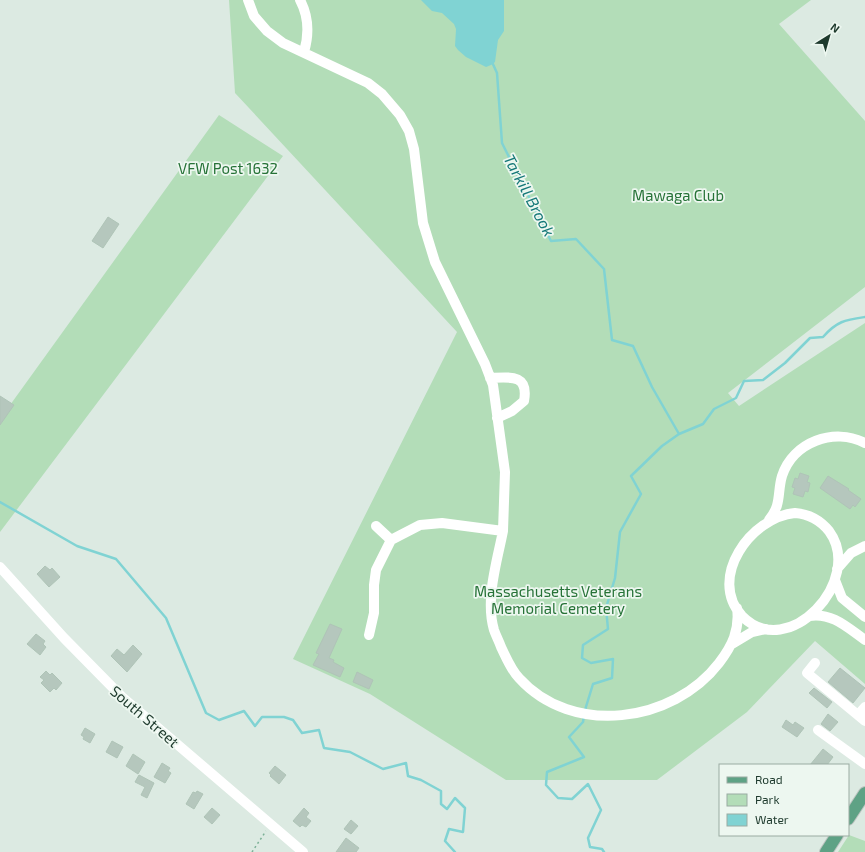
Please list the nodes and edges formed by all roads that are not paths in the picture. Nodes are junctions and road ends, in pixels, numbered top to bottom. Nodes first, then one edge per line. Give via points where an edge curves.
1 (248, 0) edge
2 (300, 0) edge
3 (304, 52) junction
4 (490, 378) junction
5 (497, 418) junction
6 (865, 443) edge
7 (768, 521) junction
8 (376, 526) dead end
9 (503, 531) junction
10 (391, 540) junction
11 (865, 546) edge
12 (0, 567) edge
13 (837, 568) junction
14 (835, 580) junction
15 (737, 608) junction
16 (809, 616) junction
17 (865, 617) edge
18 (767, 629) junction
19 (369, 635) dead end
20 (865, 640) edge
21 (732, 644) junction
22 (816, 663) dead end
23 (865, 707) edge
24 (861, 718) edge
25 (818, 730) dead end
26 (865, 764) edge
27 (865, 793) edge
28 (849, 817) edge
29 (836, 836) edge
30 (303, 852) edge
31 (826, 852) edge

1 - 3 street via 254,16 266,31 283,43
2 - 3 street via 307,21 308,36
3 - 4 street via 368,83 382,94 400,115 409,131 414,149 423,223 435,262
4 - 5 street
4 - 5 street via 512,376 522,382 526,392 524,401 512,411
5 - 9 street via 505,472
6 - 7 street via 846,437 830,437 815,441 801,450 785,469 778,504
7 - 13 street via 781,515 795,513 817,520 827,529 834,541
7 - 15 street via 746,539 735,560 730,586
8 - 10 street
9 - 10 street via 442,523 420,525
9 - 21 street via 491,604 494,630 518,678 542,698 569,710 585,713 614,716 633,714 670,703 706,678
10 - 19 street via 376,570 374,613
11 - 13 street via 850,553
12 - 30 street, South Street via 122,697
13 - 14 street
14 - 16 street via 825,600
14 - 17 street via 842,598
15 - 18 street via 750,622
15 - 21 street via 738,628
16 - 18 street via 786,628
16 - 20 street via 822,615 833,618
18 - 21 street via 752,632
22 - 24 street via 807,674
23 - 24 street
25 - 26 street
27 - 28 main road
29 - 31 main road

